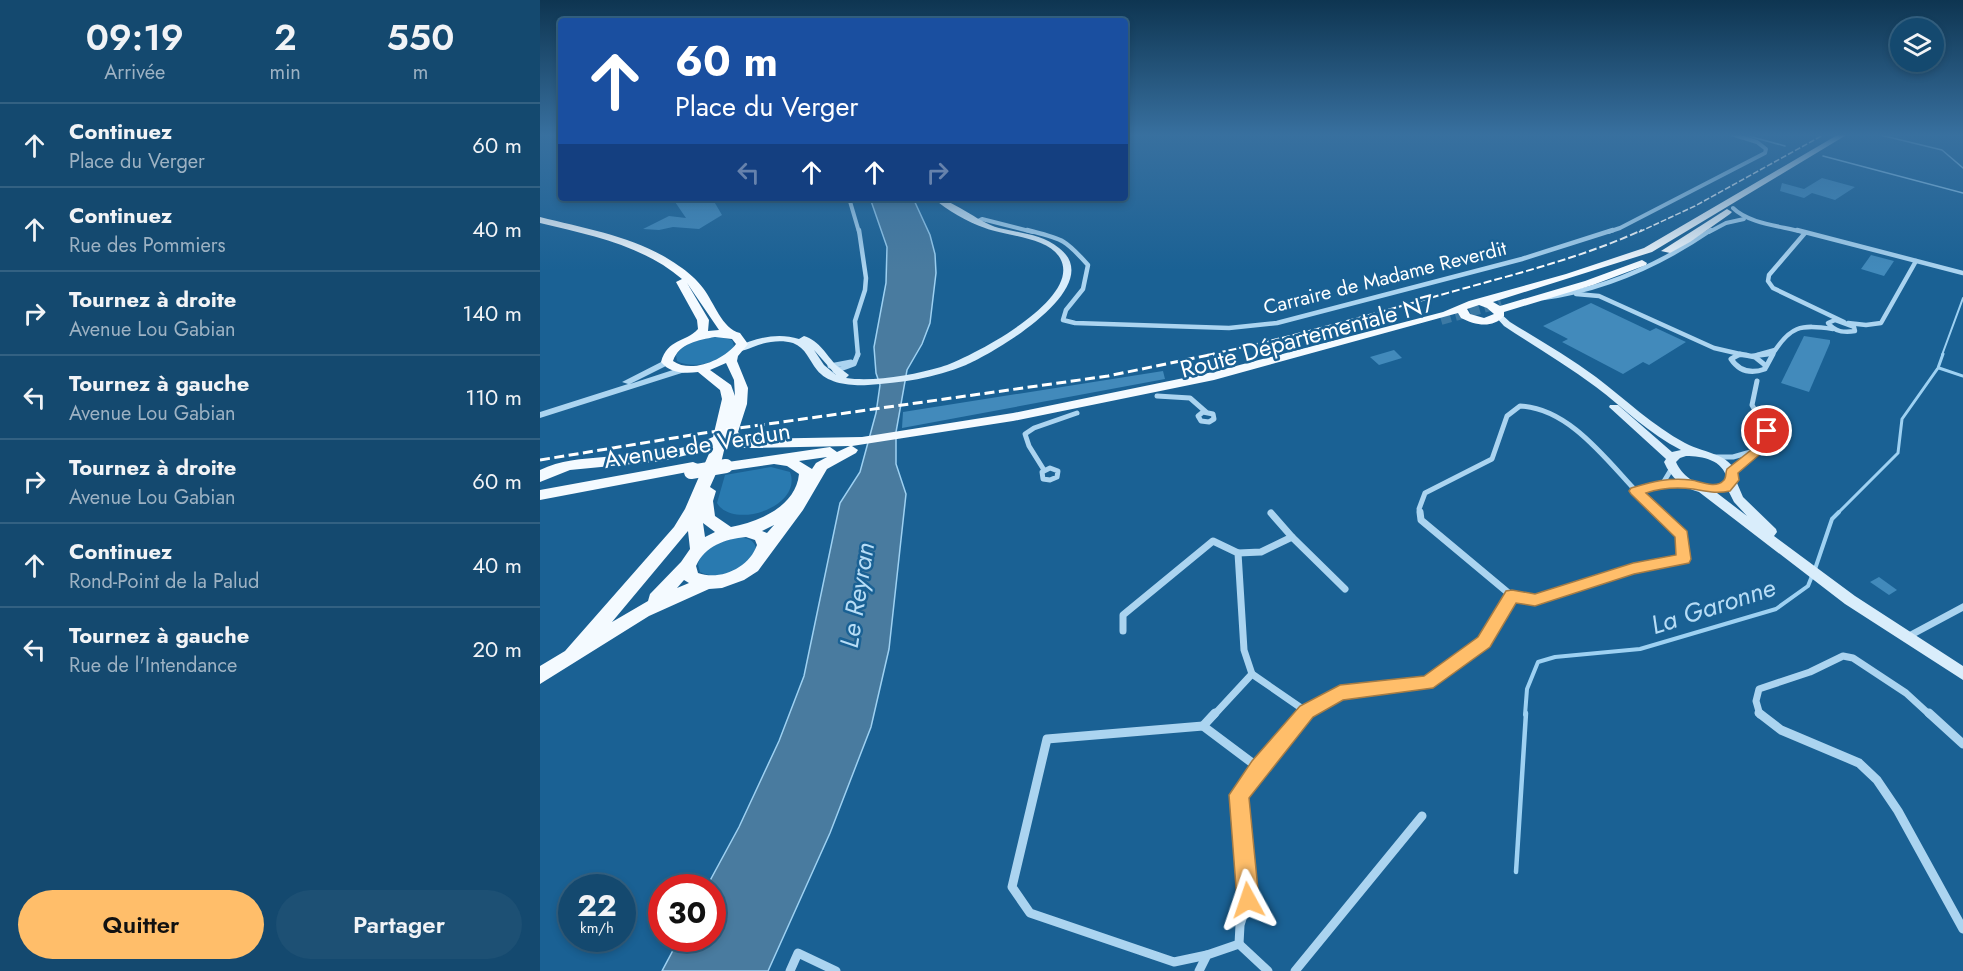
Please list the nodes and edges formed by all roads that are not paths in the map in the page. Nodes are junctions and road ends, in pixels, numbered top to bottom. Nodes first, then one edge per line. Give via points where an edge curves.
1 (1714, 179) edge
2 (1770, 179) edge
3 (1780, 179) edge
4 (850, 201) edge
5 (941, 201) edge
6 (1733, 208) junction
7 (1719, 211) junction
8 (1744, 219) junction
9 (1754, 219) junction
10 (540, 220) edge
11 (976, 222) junction
12 (586, 232) junction
13 (1805, 233) junction
14 (1671, 249) junction
15 (1916, 261) junction
16 (1963, 273) edge
17 (1570, 276) junction
18 (1601, 283) junction
19 (1599, 296) junction
20 (1557, 297) junction
21 (1534, 299) junction
22 (1481, 302) junction
23 (1461, 307) junction
24 (1500, 309) junction
25 (1823, 312) junction
26 (1469, 318) junction
27 (1441, 320) tunnel mouth
28 (1486, 321) junction
29 (1829, 322) junction
30 (1846, 322) junction
31 (1818, 326) junction
32 (1866, 326) junction
33 (1833, 329) junction
34 (1855, 329) junction
35 (697, 337) junction
36 (1362, 337) junction
37 (735, 344) junction
38 (1714, 348) junction
39 (1775, 350) junction
40 (1740, 354) junction
41 (1750, 356) junction
42 (857, 359) junction
43 (1731, 359) junction
44 (667, 362) junction
45 (852, 367) junction
46 (693, 369) junction
47 (830, 369) junction
48 (1742, 369) junction
49 (1764, 369) junction
50 (849, 378) junction
51 (871, 381) junction
52 (1757, 381) junction
53 (1157, 396) junction
54 (1206, 412) dead end
55 (540, 413) edge
56 (1077, 413) junction
57 (726, 436) junction
58 (904, 441) junction
59 (858, 447) junction
60 (1761, 449) junction
61 (697, 450) junction
62 (1695, 452) junction
63 (1711, 456) junction
64 (723, 462) junction
65 (755, 462) junction
66 (1672, 463) junction
67 (573, 465) junction
68 (692, 469) junction
69 (1044, 470) dead end
70 (540, 477) edge
71 (1731, 477) junction
72 (1663, 483) junction
73 (1697, 486) junction
74 (571, 489) junction
75 (1636, 491) junction
76 (540, 497) edge
77 (693, 509) junction
78 (1271, 513) dead end
79 (747, 531) junction
80 (728, 533) junction
81 (1292, 537) junction
82 (766, 545) junction
83 (698, 549) junction
84 (1238, 554) junction
85 (1793, 554) junction
86 (688, 566) junction
87 (705, 583) junction
88 (1345, 589) dead end
89 (1512, 596) junction
90 (1963, 607) edge
91 (643, 611) junction
92 (1123, 631) dead end
93 (1909, 636) junction
94 (572, 655) junction
95 (1252, 674) junction
96 (1963, 674) edge
97 (540, 676) edge
98 (1307, 712) junction
99 (1203, 726) junction
100 (1963, 744) edge
101 (1259, 768) junction
102 (1422, 816) dead end
103 (1963, 929) edge
104 (1239, 944) junction
105 (1207, 955) junction
106 (790, 971) edge
107 (836, 971) edge
108 (1199, 971) edge
109 (1268, 971) edge
110 (1296, 971) edge

1 - 11 street, Carraire de Madame Reverdit via 1620,228 1522,260 1277,323 1229,328 1063,320 1064,312 1085,285 1088,265 1058,238 982,219
2 - 7 main road
3 - 6 main road
4 - 42 street via 865,249 865,291 855,322
5 - 11 main road
6 - 7 main road
6 - 9 street
7 - 8 street
7 - 14 main road via 1695,236
7 - 17 main road via 1648,250
8 - 9 street
8 - 18 street via 1724,221 1674,253
9 - 13 street
10 - 12 main road
11 - 51 main road via 1057,249 1066,261 1068,273 1054,300 989,351 955,366 911,378
12 - 35 main road via 644,255 676,277 686,287 703,320 704,329
12 - 37 main road via 651,253 684,274
13 - 15 street
13 - 25 street via 1768,281 1773,288
14 - 21 main road via 1629,268
14 - 24 main road
15 - 16 street
15 - 32 street via 1881,323
17 - 22 main road
17 - 36 main road via 1463,297
18 - 19 street via 1596,288
18 - 20 street
19 - 20 street
19 - 38 street
20 - 21 street
21 - 24 main road
22 - 23 main road
22 - 24 main road
23 - 26 main road
23 - 36 main road
24 - 28 main road
24 - 62 main road via 1507,324 1588,377 1655,429
25 - 29 street
25 - 30 street
26 - 28 main road
26 - 53 main road, Route Départementale N7
27 - 53 main road, Route Départementale N7
28 - 66 main road via 1581,381 1648,435
29 - 30 street
29 - 31 street
29 - 33 street
30 - 32 street
30 - 34 street
31 - 33 street
31 - 39 street via 1788,332
32 - 34 street
33 - 34 street
35 - 37 main road
35 - 44 main road via 672,350
36 - 58 main road via 1149,391
37 - 46 main road
37 - 47 main road via 797,342
37 - 57 main road via 731,361 740,373 741,398
38 - 40 street
38 - 43 street
39 - 41 street
39 - 49 street
40 - 41 street
40 - 43 street
41 - 49 street via 1763,362
42 - 45 street
42 - 47 street
43 - 48 street
44 - 46 main road via 673,367
44 - 55 street via 604,391
45 - 47 street
45 - 50 street
46 - 55 street
46 - 57 main road via 726,388
47 - 50 main road
47 - 51 main road via 839,379
48 - 49 street
48 - 52 street
49 - 52 street
50 - 51 main road
52 - 60 street via 1752,405 1767,431 1766,444
53 - 54 street, Route Départementale N7 via 1188,396
53 - 56 main road, Route Départementale N7
56 - 58 main road, Route Départementale N7
56 - 69 street, Route Départementale N7 via 1030,428 1025,434
57 - 59 main road via 745,444
57 - 61 main road
57 - 64 main road
57 - 80 main road via 705,501 707,518
58 - 59 main road
59 - 64 main road, Avenue de Verdun
59 - 65 main road, Avenue de Verdun
59 - 82 main road via 821,466 798,506
60 - 63 street via 1733,457
60 - 71 street
61 - 64 main road via 711,453
61 - 67 main road
62 - 63 main road
62 - 66 main road via 1680,453
63 - 71 main road via 1722,462
64 - 65 main road, Avenue de Verdun
64 - 68 main road, Avenue de Verdun, bridge
64 - 77 main road
65 - 79 main road via 790,462 806,472 807,479 799,496 784,512
66 - 72 street
66 - 73 main road via 1678,477
67 - 70 main road via 557,466
67 - 74 main road via 550,481 557,488
68 - 74 main road, Avenue de Verdun
68 - 76 main road, Avenue de Verdun
71 - 73 main road via 1721,489
71 - 85 main road via 1738,499
72 - 73 street
72 - 75 street
73 - 85 main road
74 - 76 main road, Avenue de Verdun
75 - 89 street via 1682,535 1683,559 1633,569 1535,600
75 - 89 street via 1555,414 1531,406 1510,411 1492,459 1425,493 1419,509 1421,520
77 - 83 main road
77 - 94 main road via 680,531
78 - 81 street
79 - 80 main road
79 - 82 main road via 761,535
80 - 83 main road
81 - 84 street via 1278,540 1254,556
81 - 88 street
82 - 87 main road via 761,558 748,570 730,579
83 - 86 main road
84 - 92 street via 1213,541 1123,615
84 - 95 street via 1244,650
85 - 93 main road
86 - 87 main road via 691,577
86 - 91 main road
87 - 91 main road
89 - 98 street via 1484,642 1427,683 1340,692
90 - 93 street
91 - 94 main road
93 - 96 main road
94 - 97 main road
95 - 98 street
95 - 99 street
98 - 101 street
99 - 101 street
99 - 105 street via 1047,739 1012,887 1030,913 1174,962
100 - 103 street via 1906,693 1853,658 1843,656 1759,689 1755,696 1759,713 1771,724 1843,754 1869,770 1889,795
101 - 104 street via 1239,795 1248,900
102 - 110 street
104 - 105 street
104 - 109 street
105 - 108 street
106 - 107 street via 798,953

